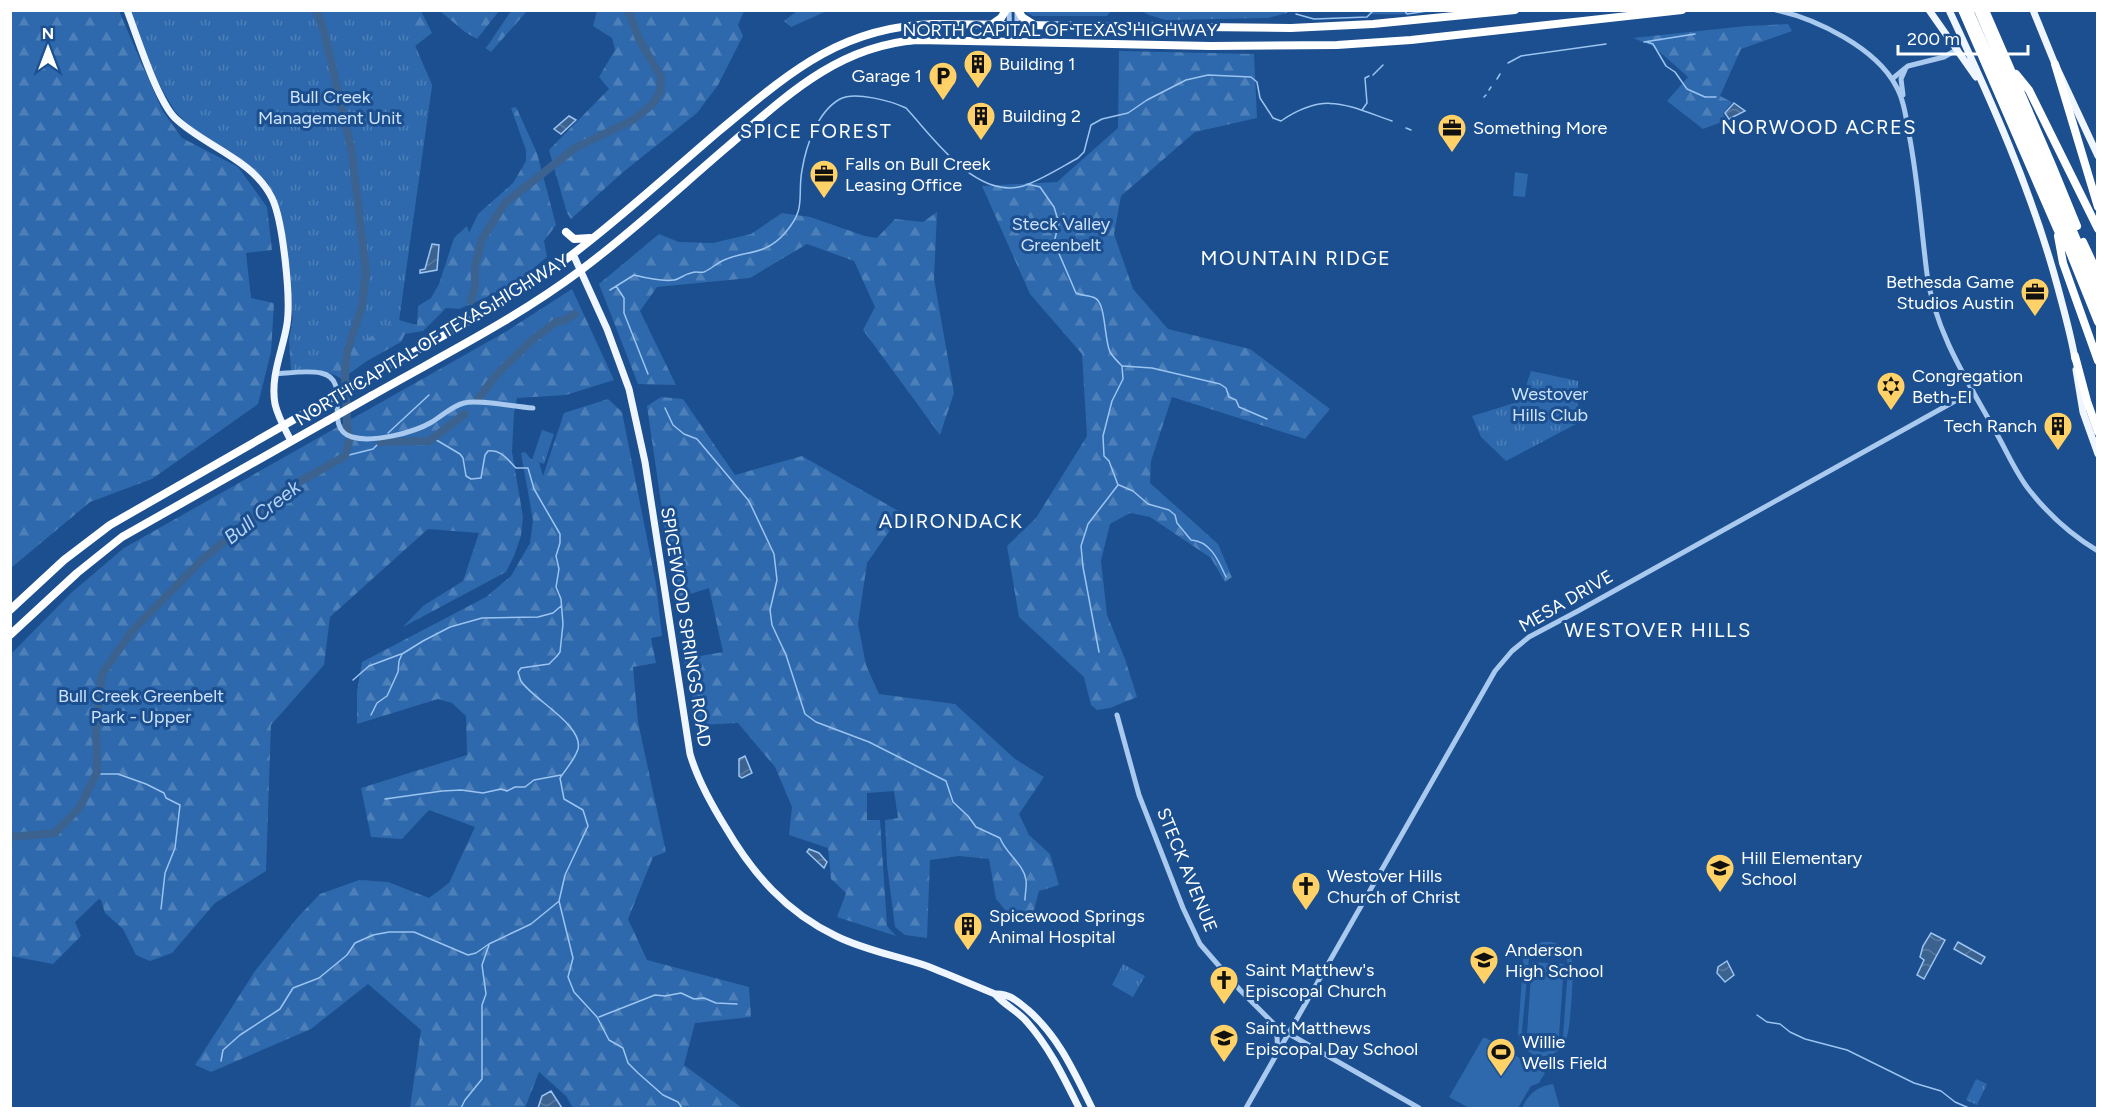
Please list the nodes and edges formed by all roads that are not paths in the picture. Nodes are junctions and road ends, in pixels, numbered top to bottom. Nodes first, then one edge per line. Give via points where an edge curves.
1 (127, 10) edge
2 (1008, 10) edge
3 (1018, 10) edge
4 (1515, 10) edge
5 (1682, 10) edge
6 (1776, 10) edge
7 (1929, 10) edge
8 (1949, 10) edge
9 (1962, 10) edge
10 (1969, 10) edge
11 (1978, 10) edge
12 (1985, 10) edge
13 (2033, 10) edge
14 (1500, 11) edge
15 (1626, 14) edge
16 (991, 25) junction
17 (1013, 25) junction
18 (1035, 25) junction
19 (1013, 42) junction
20 (1958, 49) junction
21 (2055, 64) junction
22 (1908, 66) junction
23 (2009, 66) junction
24 (1892, 79) junction
25 (1986, 94) junction
26 (1903, 102) junction
27 (2097, 156) edge
28 (2097, 207) edge
29 (2097, 229) edge
30 (2058, 231) junction
31 (566, 232) dead end
32 (594, 237) junction
33 (573, 254) junction
34 (581, 270) junction
35 (2097, 274) edge
36 (2097, 289) edge
37 (2097, 304) edge
38 (2097, 322) edge
39 (2074, 356) junction
40 (2097, 362) edge
41 (275, 374) junction
42 (1974, 391) junction
43 (532, 408) dead end
44 (283, 425) junction
45 (2097, 432) edge
46 (291, 441) junction
47 (2097, 454) edge
48 (2097, 551) edge
49 (10, 610) edge
50 (10, 635) edge
51 (1117, 715) dead end
52 (995, 994) junction
53 (1273, 1023) junction
54 (1288, 1035) junction
55 (1048, 1050) junction
56 (1063, 1050) junction
57 (1278, 1054) junction
58 (1078, 1108) edge
59 (1092, 1108) edge
60 (1246, 1108) edge
61 (1419, 1108) edge

1 - 41 main road via 168,110 247,169 272,197 282,239 289,313
2 - 16 highway
2 - 17 street
3 - 17 street
3 - 18 highway
4 - 14 highway, NORTH CAPITAL OF TEXAS HIGHWAY
5 - 15 highway, NORTH CAPITAL OF TEXAS HIGHWAY
6 - 24 street via 1808,19 1854,44 1875,58
7 - 20 main road
8 - 25 main road
9 - 30 highway
10 - 37 highway
11 - 36 highway
12 - 23 highway
13 - 21 main road
14 - 18 highway, NORTH CAPITAL OF TEXAS HIGHWAY via 1302,28
15 - 19 highway, NORTH CAPITAL OF TEXAS HIGHWAY via 1337,45
16 - 17 highway, NORTH CAPITAL OF TEXAS HIGHWAY
16 - 32 highway, NORTH CAPITAL OF TEXAS HIGHWAY via 891,27 816,56 762,96
17 - 18 highway, NORTH CAPITAL OF TEXAS HIGHWAY
17 - 19 street
19 - 34 highway, NORTH CAPITAL OF TEXAS HIGHWAY via 902,42 833,64 796,87
20 - 22 street via 1944,57
20 - 25 main road
21 - 27 main road
21 - 28 highway
22 - 24 street
22 - 26 street via 1901,79
23 - 29 highway via 2029,90
23 - 35 highway
24 - 26 street
25 - 39 main road via 2034,207 2053,266
26 - 42 street via 1933,301 1948,344
30 - 38 highway
30 - 40 highway via 2062,263
31 - 32 highway via 579,240
32 - 33 highway, NORTH CAPITAL OF TEXAS HIGHWAY
33 - 34 main road, SPICEWOOD SPRINGS ROAD
33 - 44 highway, NORTH CAPITAL OF TEXAS HIGHWAY, bridge via 510,297
34 - 46 highway, NORTH CAPITAL OF TEXAS HIGHWAY, bridge via 533,303
34 - 52 main road, SPICEWOOD SPRINGS ROAD via 629,390 645,462 688,740 694,768 714,808 751,867 773,893 804,917 843,939
39 - 45 highway
39 - 47 main road via 2083,412
41 - 43 street via 317,373 330,377 337,388 337,421 341,431 358,438 412,431 466,402
41 - 44 main road via 275,403
42 - 48 street via 2028,489 2051,516
42 - 54 street, MESA DRIVE via 1543,629 1512,651 1495,671 1451,745
44 - 46 main road
44 - 49 highway, NORTH CAPITAL OF TEXAS HIGHWAY via 110,525 64,560
46 - 50 highway, NORTH CAPITAL OF TEXAS HIGHWAY via 122,537
51 - 53 street, STECK AVENUE via 1140,795 1192,930 1212,959
52 - 55 main road, SPICEWOOD SPRINGS ROAD via 1027,1022
52 - 56 main road, SPICEWOOD SPRINGS ROAD via 1006,994 1026,1008
53 - 54 street, STECK AVENUE
53 - 57 street
54 - 57 street, MESA DRIVE
54 - 61 street, STECK AVENUE
55 - 56 main road
55 - 58 main road, SPICEWOOD SPRINGS ROAD
56 - 59 main road, SPICEWOOD SPRINGS ROAD
57 - 60 street, MESA DRIVE

